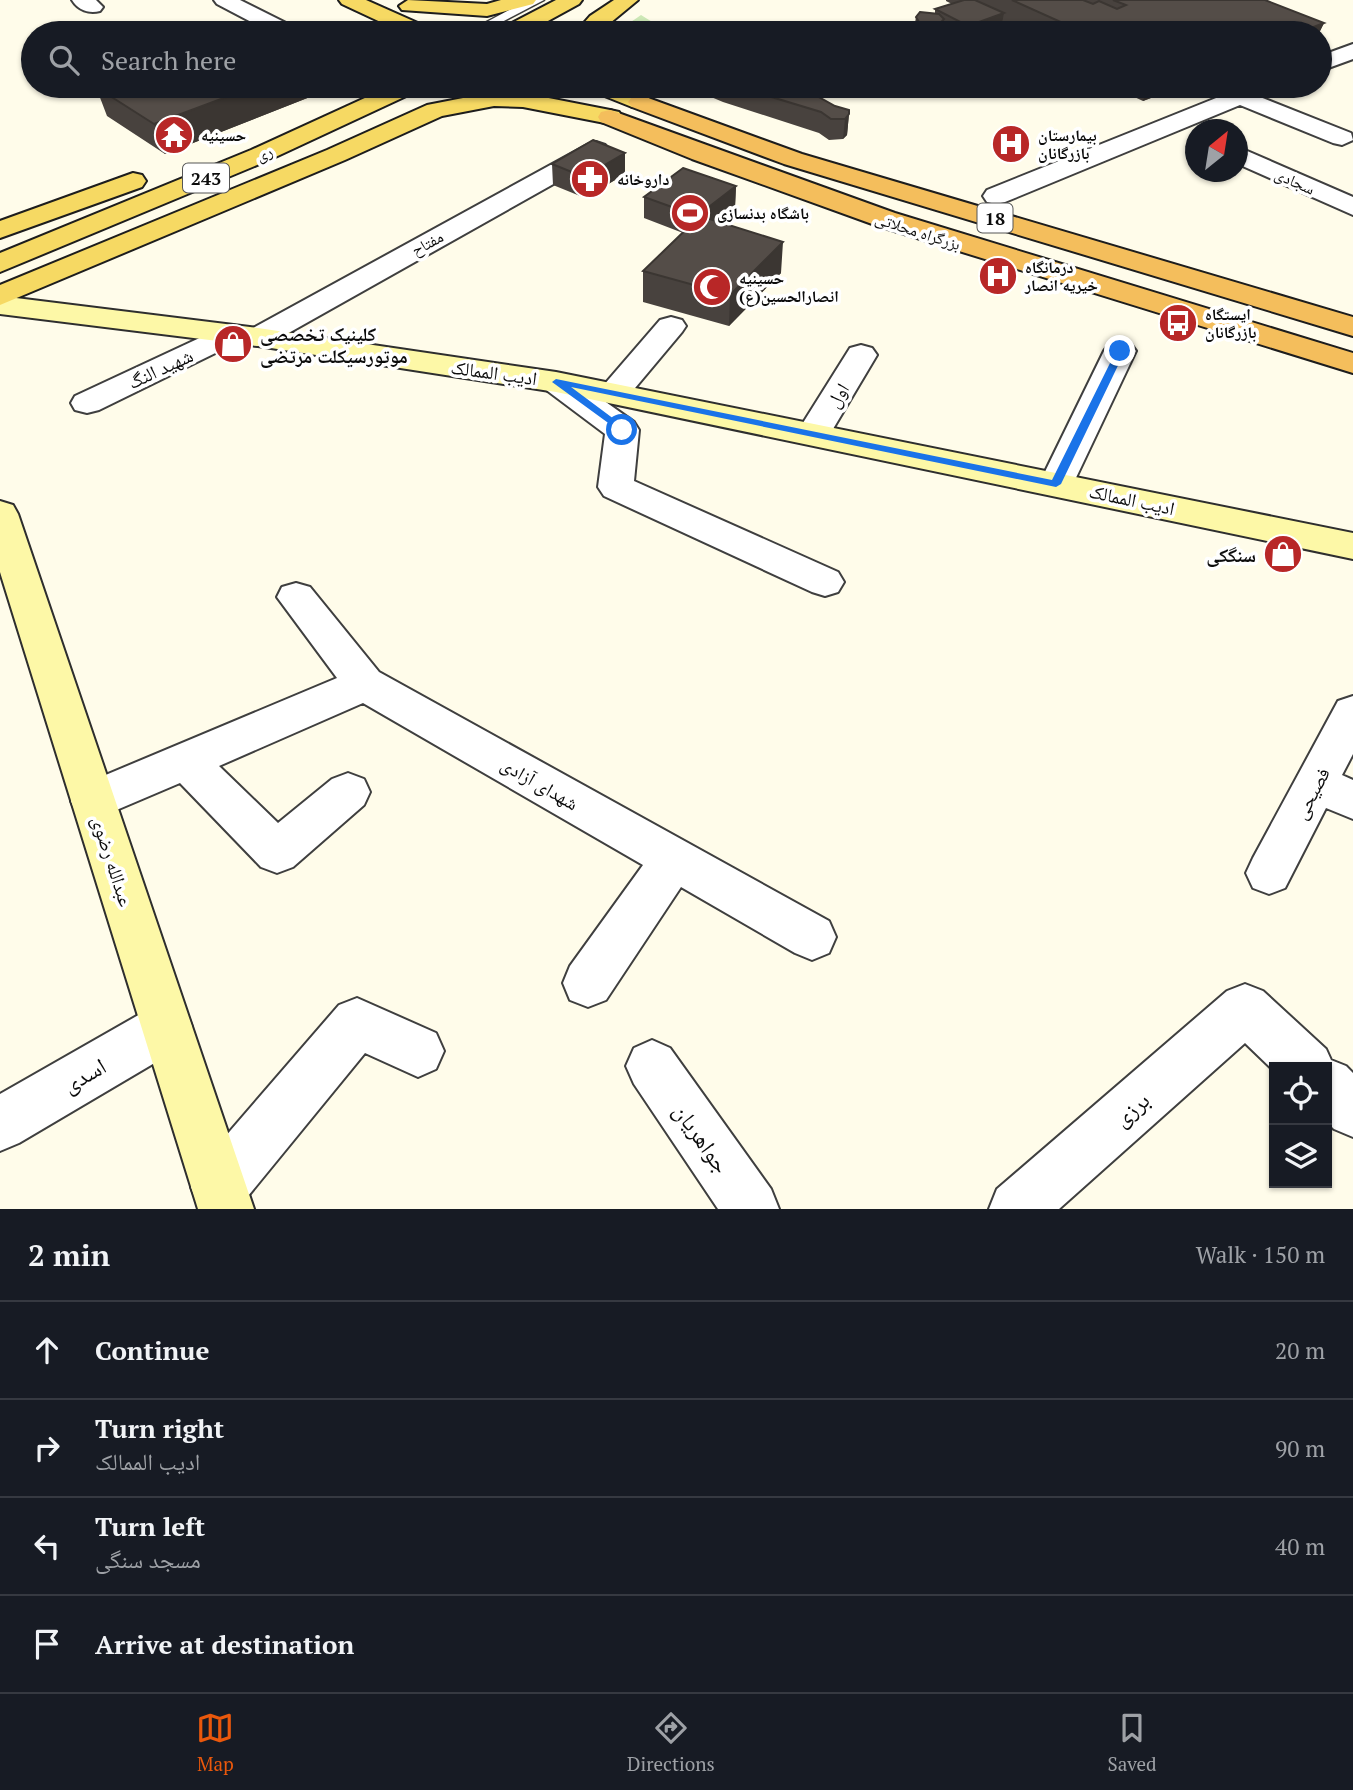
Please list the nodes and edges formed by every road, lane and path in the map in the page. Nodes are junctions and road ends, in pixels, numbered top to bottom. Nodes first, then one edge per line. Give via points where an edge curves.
1 (224, 0) edge
2 (349, 0) edge
3 (526, 0) edge
4 (538, 0) edge
5 (572, 0) edge
6 (628, 0) edge
7 (396, 14) edge
8 (264, 20) joint
9 (261, 21) edge
10 (424, 21) edge
11 (497, 21) edge
12 (533, 21) edge
13 (598, 21) edge
14 (1353, 51) edge
15 (1332, 58) edge
16 (340, 98) edge
17 (383, 98) edge
18 (452, 98) edge
19 (566, 98) edge
20 (630, 98) edge
21 (634, 98) edge
22 (1238, 98) edge
23 (1242, 98) edge
24 (640, 102) junction
25 (435, 110) junction
26 (610, 117) junction
27 (1170, 125) junction
28 (1185, 132) edge
29 (1342, 138) dead end
30 (596, 150) edge
31 (1248, 160) edge
32 (996, 196) dead end
33 (1353, 207) edge
34 (0, 230) edge
35 (1074, 241) junction
36 (0, 263) edge
37 (1051, 273) junction
38 (0, 296) edge
39 (0, 304) edge
40 (671, 326) dead end
41 (1353, 327) edge
42 (245, 336) junction
43 (1120, 351) dead end
44 (861, 355) dead end
45 (1353, 363) edge
46 (556, 382) junction
47 (614, 393) junction
48 (87, 402) dead end
49 (813, 434) junction
50 (1056, 484) junction
51 (0, 514) edge
52 (1353, 546) edge
53 (825, 582) dead end
54 (296, 597) dead end
55 (365, 684) junction
56 (1353, 713) edge
57 (186, 760) junction
58 (348, 792) dead end
59 (1334, 792) edge
60 (93, 800) junction
61 (674, 859) junction
62 (1269, 873) dead end
63 (812, 937) dead end
64 (588, 983) dead end
65 (167, 1027) junction
66 (418, 1051) dead end
67 (1303, 1062) edge
68 (652, 1066) dead end
69 (1332, 1090) edge
70 (1353, 1111) edge
71 (0, 1124) edge
72 (222, 1198) edge
73 (751, 1209) edge
74 (1017, 1209) edge

1 - 8 street
2 - 7 main road
3 - 7 main road via 488,10
4 - 11 lane
5 - 12 main road
6 - 13 main road
7 - 10 main road
8 - 9 street
14 - 15 street
16 - 34 main road via 215,151
17 - 36 main road, ری / 243 via 260,155
18 - 25 main road
19 - 26 main road
20 - 24 main road
21 - 24 main road
22 - 27 street
23 - 29 street
24 - 35 highway, بزرگراه محلاتی / 18 via 793,159
25 - 26 main road via 494,99 523,100
25 - 38 main road
26 - 37 highway, بزرگراه محلاتی / 18 via 748,174
27 - 28 street
27 - 32 street
30 - 42 street, مفتاح
31 - 33 street, سجادی
35 - 37 highway via 1030,248 1029,256
35 - 41 highway, بزرگراه محلاتی / 18
37 - 45 highway, بزرگراه محلاتی / 18
39 - 42 main road, ادیب الممالک
40 - 47 street
42 - 46 main road, ادیب الممالک
42 - 48 street, شهید النگ
43 - 50 street
44 - 49 street, اول
46 - 47 main road, ادیب الممالک
46 - 53 street via 622,430 616,487
47 - 49 main road, ادیب الممالک
49 - 50 main road, ادیب الممالک
50 - 52 main road, ادیب الممالک
51 - 60 main road, عبدالله رضوی
54 - 55 street, شهدای آزادی
55 - 57 street
55 - 61 street, شهدای آزادی
56 - 59 street, فصیحی
57 - 58 street via 276,852
57 - 60 street
59 - 62 street, فصیحی
60 - 65 main road, عبدالله رضوی
61 - 63 street, شهدای آزادی
61 - 64 street
65 - 71 street, اسدی
65 - 72 main road, عبدالله رضوی
66 - 72 street via 357,1023
67 - 74 street, برزی via 1245,1009
68 - 73 street, جواهریان
69 - 70 street

